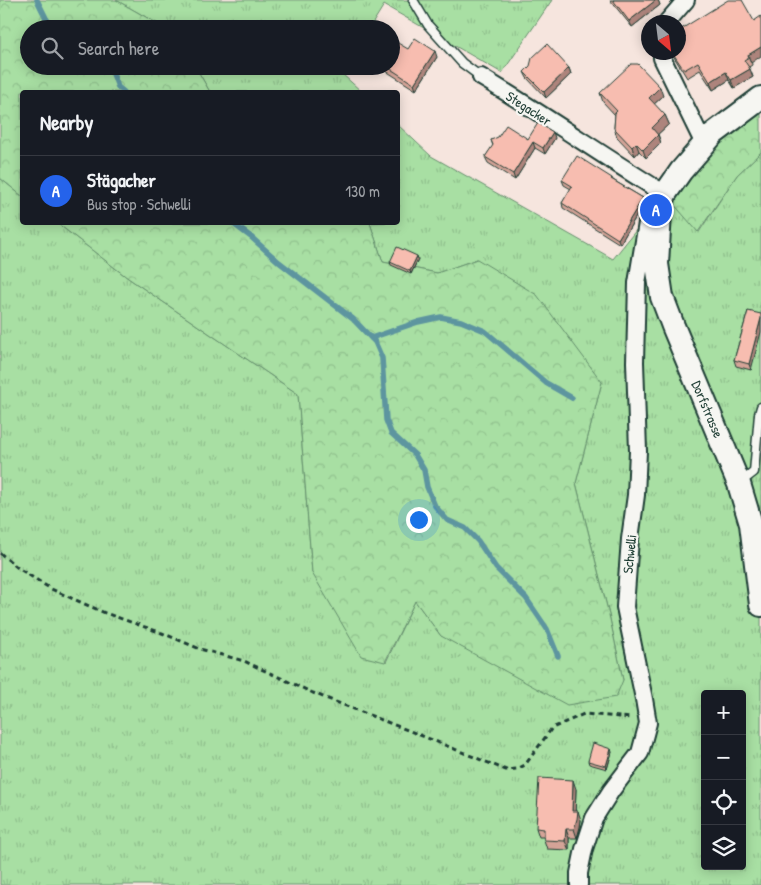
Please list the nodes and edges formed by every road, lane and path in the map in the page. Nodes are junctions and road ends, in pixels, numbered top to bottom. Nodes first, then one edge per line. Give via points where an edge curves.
1 (413, 0) edge
2 (686, 0) edge
3 (673, 15) edge
4 (663, 60) edge
5 (481, 77) joint
6 (761, 98) edge
7 (704, 144) junction
8 (663, 204) junction
9 (761, 407) edge
10 (739, 484) junction
11 (0, 553) edge
12 (761, 605) edge
13 (648, 723) junction
14 (579, 885) edge

1 - 5 lane, Stegacker via 428,25 462,63
2 - 3 street
4 - 7 street
5 - 8 street, Stegacker via 581,142
6 - 7 street
7 - 8 street via 681,171
8 - 10 street, Dorfstrasse via 657,264 662,297
8 - 13 street, Schwelli via 648,217 637,283 638,451 625,608
9 - 10 lane via 754,472
10 - 12 street, Dorfstrasse via 751,524
11 - 13 path via 51,589 105,613 200,649 244,661 313,693 506,770 525,765 552,728 584,714
13 - 14 street, Schwelli via 640,753 594,818 584,849

